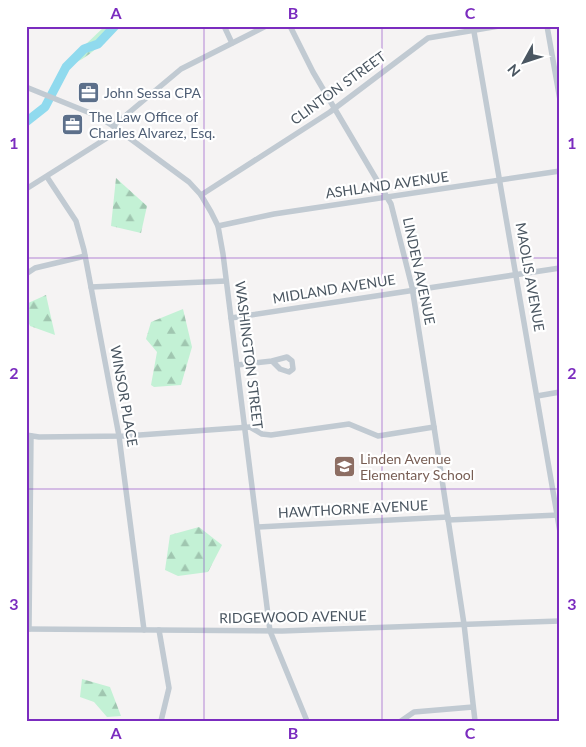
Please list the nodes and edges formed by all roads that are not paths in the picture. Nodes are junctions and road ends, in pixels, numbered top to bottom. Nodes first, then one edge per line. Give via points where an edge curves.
1 (224, 26) edge
2 (266, 26) edge
3 (290, 26) edge
4 (499, 26) edge
5 (547, 26) edge
6 (473, 29) edge
7 (232, 43) junction
8 (26, 87) edge
9 (560, 100) edge
10 (335, 109) junction
11 (113, 126) junction
12 (118, 131) junction
13 (560, 171) edge
14 (46, 177) junction
15 (500, 181) junction
16 (26, 188) edge
17 (201, 195) junction
18 (388, 198) junction
19 (218, 226) junction
20 (85, 256) junction
21 (560, 268) edge
22 (26, 274) edge
23 (517, 274) junction
24 (226, 281) junction
25 (91, 287) junction
26 (412, 289) junction
27 (231, 318) junction
28 (272, 361) dead end
29 (237, 365) junction
30 (560, 392) edge
31 (537, 396) junction
32 (246, 427) junction
33 (434, 427) junction
34 (28, 436) edge
35 (119, 436) junction
36 (558, 515) edge
37 (448, 518) junction
38 (258, 527) junction
39 (560, 532) edge
40 (560, 621) edge
41 (464, 624) junction
42 (28, 629) edge
43 (144, 630) junction
44 (159, 630) junction
45 (270, 631) junction
46 (473, 706) junction
47 (161, 721) edge
48 (307, 721) edge
49 (401, 721) edge
50 (475, 721) edge

1 - 7 street
2 - 7 street
3 - 10 street, LINDEN AVENUE
4 - 6 street, CLINTON STREET
5 - 9 street
6 - 10 street, CLINTON STREET via 428,38
6 - 15 street, MAOLIS AVENUE
7 - 11 street via 181,69
8 - 11 street, WASHINGTON STREET via 95,115
10 - 17 street, CLINTON STREET
10 - 18 street, LINDEN AVENUE
11 - 12 street, WASHINGTON STREET
12 - 14 street
12 - 17 street, WASHINGTON STREET
13 - 15 street, ASHLAND AVENUE
14 - 16 street
14 - 20 street, WINSOR PLACE via 76,222
15 - 18 street, ASHLAND AVENUE
15 - 23 street, MAOLIS AVENUE
17 - 19 street, WASHINGTON STREET
18 - 19 street, ASHLAND AVENUE via 274,214
18 - 26 street, LINDEN AVENUE
19 - 24 street, WASHINGTON STREET
20 - 22 street via 35,268
20 - 25 street, WINSOR PLACE
21 - 23 street, MIDLAND AVENUE
23 - 26 street, MIDLAND AVENUE
23 - 31 street, MAOLIS AVENUE
24 - 25 street
24 - 27 street, WASHINGTON STREET
25 - 35 street, WINSOR PLACE
26 - 27 street, MIDLAND AVENUE
26 - 33 street, LINDEN AVENUE
27 - 29 street, WASHINGTON STREET
28 - 29 street
29 - 32 street, WASHINGTON STREET
30 - 31 street
31 - 36 street, MAOLIS AVENUE
32 - 33 street via 271,435 348,424 378,436
32 - 35 street
32 - 38 street, WASHINGTON STREET
33 - 37 street, LINDEN AVENUE
34 - 35 street
34 - 42 street
35 - 43 street, WINSOR PLACE
36 - 37 street, HAWTHORNE AVENUE
36 - 39 street, MAOLIS AVENUE
37 - 38 street, HAWTHORNE AVENUE
37 - 41 street, LINDEN AVENUE
38 - 45 street, WASHINGTON STREET
40 - 41 street, RIDGEWOOD AVENUE
41 - 45 street, RIDGEWOOD AVENUE
41 - 46 street, LINDEN AVENUE
42 - 43 street, RIDGEWOOD AVENUE
43 - 44 street, RIDGEWOOD AVENUE
44 - 45 street, RIDGEWOOD AVENUE
44 - 47 street via 169,688
45 - 48 street, WASHINGTON STREET
46 - 49 street via 414,712
46 - 50 street, LINDEN AVENUE

